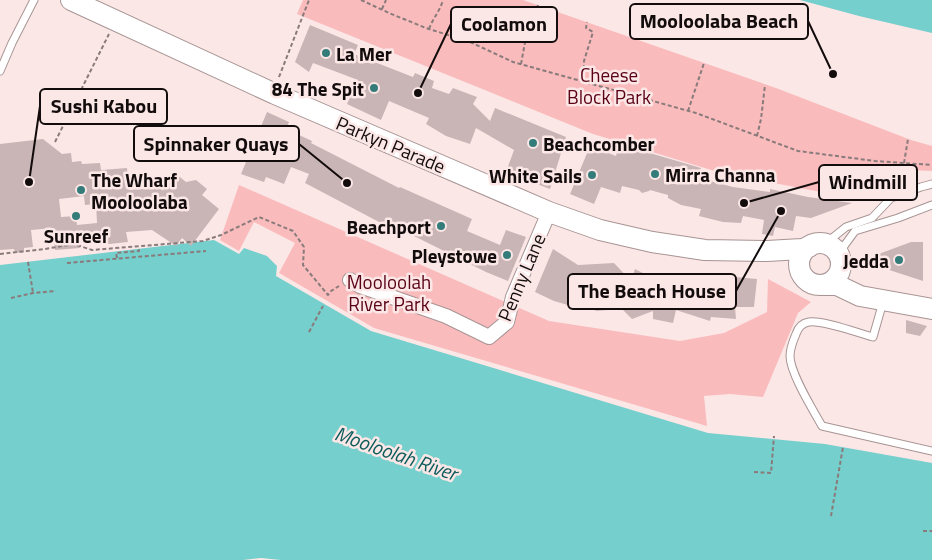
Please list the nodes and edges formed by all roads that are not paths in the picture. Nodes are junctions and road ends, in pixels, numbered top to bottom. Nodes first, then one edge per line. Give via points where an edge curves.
1 (34, 0) edge
2 (72, 0) edge
3 (0, 71) edge
4 (932, 184) edge
5 (932, 205) edge
6 (549, 212) junction
7 (813, 245) junction
8 (723, 252) junction
9 (840, 264) junction
10 (802, 275) junction
11 (350, 280) road end
12 (824, 285) junction
13 (882, 299) junction
14 (932, 309) edge
15 (932, 451) edge

1 - 3 lane
2 - 6 street, Parkyn Parade via 275,94
4 - 7 lane via 891,198 872,218
5 - 9 lane via 855,231 844,246
6 - 8 street, Parkyn Parade via 600,230 652,242
6 - 11 street, Penny Lane via 507,322 489,337 446,316
7 - 8 street, Parkyn Parade via 798,250
7 - 9 street via 824,244 833,249
7 - 10 street via 799,260
8 - 10 street, Parkyn Parade via 785,263 794,266
9 - 12 street via 836,278
9 - 13 street via 850,282
10 - 12 street via 811,283
12 - 13 street via 837,285 857,294
13 - 14 street
13 - 15 lane via 873,337 808,322 798,329 789,358 822,426

